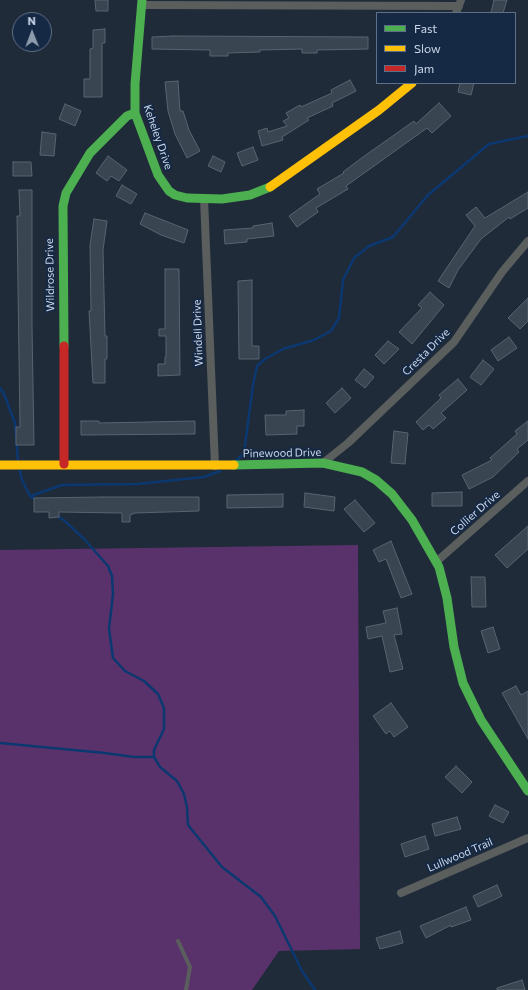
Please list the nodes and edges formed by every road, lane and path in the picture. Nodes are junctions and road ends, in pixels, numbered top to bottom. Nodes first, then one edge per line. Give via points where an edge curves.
1 (142, 3) edge
2 (459, 6) edge
3 (411, 84) edge
4 (135, 113) junction
5 (204, 198) junction
6 (528, 241) edge
7 (323, 463) junction
8 (64, 464) junction
9 (0, 465) edge
10 (215, 466) junction
11 (528, 481) edge
12 (436, 562) junction
13 (528, 791) edge
14 (528, 838) edge
15 (401, 893) dead end
16 (178, 941) dead end
17 (186, 990) edge

1 - 2 street
1 - 4 street, Keheley Drive via 135,77
3 - 5 street, Keheley Drive via 379,110 265,190 234,198
4 - 5 street, Keheley Drive via 158,175 169,191 186,198
4 - 8 street, Wildrose Drive via 127,116 90,153 71,183 63,206
5 - 10 street, Windell Drive
6 - 7 street, Cresta Drive via 502,272 454,342 348,443
7 - 10 street, Pinewood Drive
7 - 12 street, Pinewood Drive via 362,472 383,486 412,520
8 - 9 street, Pinewood Drive
8 - 10 street, Pinewood Drive
11 - 12 street, Collier Drive
12 - 13 street, Pinewood Drive via 447,598 454,647 463,683 481,720
14 - 15 street, Lullwood Trail
16 - 17 lane via 190,967

